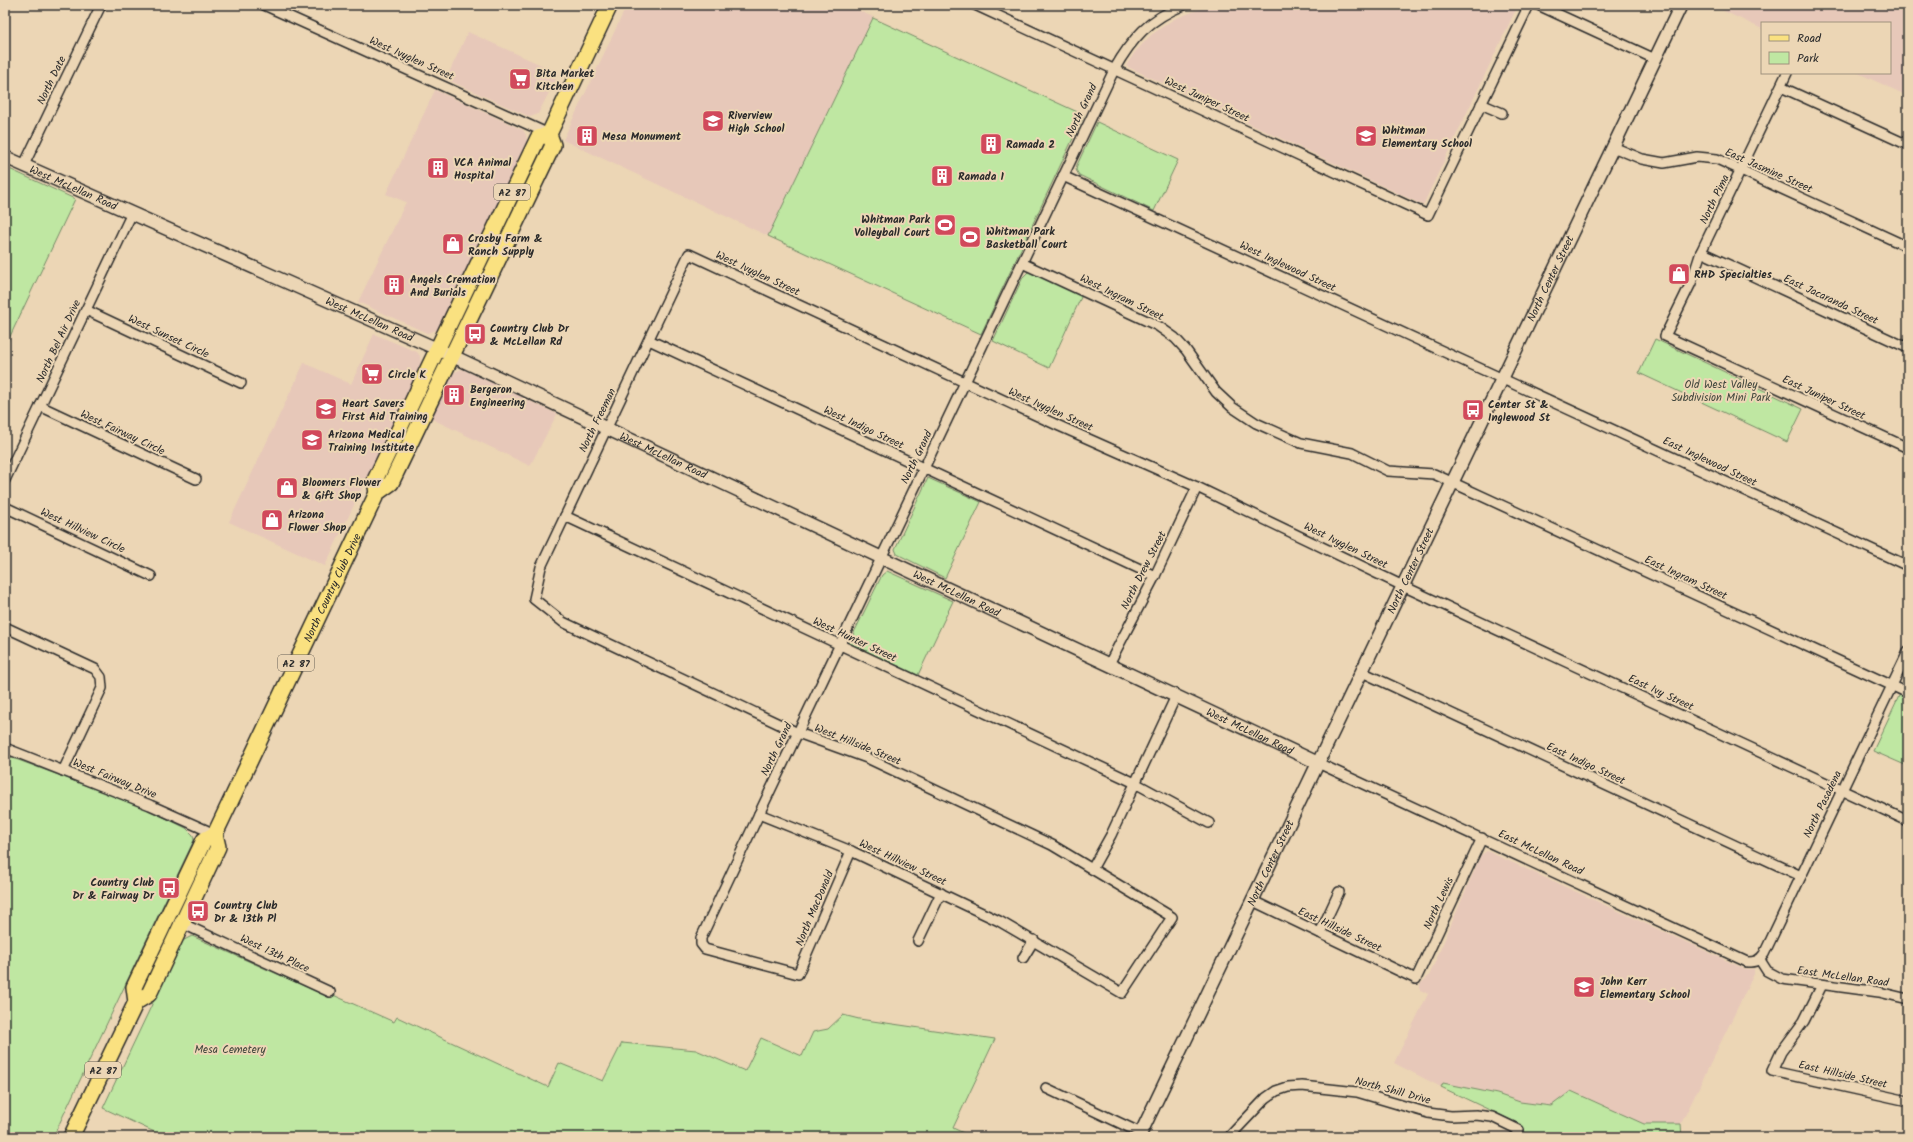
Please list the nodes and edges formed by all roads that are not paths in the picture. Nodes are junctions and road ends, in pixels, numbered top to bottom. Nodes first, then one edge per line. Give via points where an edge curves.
1 (101, 5) edge
2 (264, 5) edge
3 (610, 5) edge
4 (976, 5) edge
5 (1184, 5) edge
6 (1529, 5) edge
7 (1538, 5) edge
8 (1682, 5) edge
9 (1655, 59) junction
10 (1114, 70) junction
11 (1788, 74) edge
12 (1781, 87) junction
13 (1482, 104) junction
14 (1502, 113) dead end
15 (549, 134) junction
16 (1908, 145) edge
17 (1613, 147) junction
18 (5, 157) edge
19 (24, 165) junction
20 (1741, 170) junction
21 (1063, 176) junction
22 (132, 213) junction
23 (1908, 247) edge
24 (1701, 252) junction
25 (690, 254) joint
26 (1022, 263) junction
27 (86, 310) junction
28 (1665, 336) joint
29 (650, 340) junction
30 (437, 348) junction
31 (1908, 348) edge
32 (452, 356) junction
33 (1503, 378) junction
34 (241, 383) dead end
35 (964, 383) junction
36 (40, 406) junction
37 (607, 428) junction
38 (1908, 448) edge
39 (923, 468) junction
40 (196, 479) dead end
41 (5, 480) edge
42 (1453, 483) junction
43 (1197, 487) junction
44 (377, 493) junction
45 (5, 507) edge
46 (565, 516) junction
47 (881, 556) junction
48 (1908, 566) edge
49 (151, 576) dead end
50 (1154, 576) junction
51 (1403, 586) junction
52 (534, 599) joint
53 (5, 627) edge
54 (839, 646) junction
55 (1908, 652) edge
56 (1108, 664) junction
57 (1362, 672) junction
58 (1892, 686) junction
59 (1908, 693) edge
60 (1176, 696) junction
61 (798, 733) junction
62 (5, 748) edge
63 (1318, 763) junction
64 (63, 771) junction
65 (1135, 783) junction
66 (1842, 790) junction
67 (759, 814) junction
68 (1908, 821) edge
69 (1209, 823) dead end
70 (215, 834) junction
71 (1482, 838) junction
72 (851, 851) junction
73 (1092, 869) junction
74 (1800, 876) junction
75 (1339, 892) dead end
76 (941, 893) junction
77 (1253, 901) junction
78 (167, 916) junction
79 (182, 923) junction
80 (1320, 933) junction
81 (1034, 940) junction
82 (918, 941) dead end
83 (1023, 958) dead end
84 (1757, 961) junction
85 (798, 974) joint
86 (1416, 978) joint
87 (1822, 985) junction
88 (330, 992) dead end
89 (1122, 993) joint
90 (1908, 998) edge
91 (136, 1002) junction
92 (1046, 1088) dead end
93 (1908, 1101) edge
94 (1517, 1134) edge
95 (1140, 1135) edge
96 (71, 1137) edge
97 (1229, 1137) edge

1 - 19 street, North Date
2 - 15 street, West Ivyglen Street
3 - 15 main road, North Country Club Drive / AZ 87
4 - 10 street, West Juniper Street
5 - 10 street, North Grand via 1169,11 1146,26 1127,47
6 - 13 street
7 - 9 street
8 - 9 street, North Center Street
9 - 17 street, North Center Street
10 - 13 street, West Juniper Street via 1428,216
10 - 21 street, North Grand
11 - 12 street, North Pima
12 - 16 street
12 - 20 street, North Pima
13 - 14 street
15 - 30 main road, North Country Club Drive / AZ 87 via 538,138
15 - 32 main road, North Country Club Drive / AZ 87 via 553,145
17 - 20 street, East Jasmine Street via 1642,160 1664,163 1697,157 1717,159
17 - 33 street, North Center Street
18 - 19 street, West McLellan Road
19 - 22 street, West McLellan Road
20 - 23 street, East Jasmine Street
20 - 24 street, North Pima
21 - 26 street, North Grand
21 - 33 street, West Inglewood Street
22 - 27 street, North Bel Air Drive
22 - 30 street, West McLellan Road
24 - 28 street, North Pima via 1690,283
24 - 31 street, East Jacaranda Street
25 - 29 street, North Freeman
25 - 35 street, West Ivyglen Street
26 - 35 street, North Grand
26 - 42 street, West Ingram Street via 1158,326 1186,350 1216,392 1232,407 1256,423 1307,445 1352,453 1388,471 1434,474
27 - 34 street, West Sunset Circle
27 - 36 street, North Bel Air Drive
28 - 38 street, East Juniper Street
29 - 37 street, North Freeman
29 - 39 street, West Indigo Street
30 - 32 street, West McLellan Road
30 - 44 main road, North Country Club Drive / AZ 87 via 375,480
32 - 37 street, West McLellan Road
32 - 44 main road, North Country Club Drive / AZ 87 via 392,483
33 - 42 street, North Center Street
33 - 48 street, East Inglewood Street
35 - 39 street, North Grand
35 - 43 street, West Ivyglen Street
36 - 40 street, West Fairway Circle
36 - 41 street, North Bel Air Drive
37 - 46 street, North Freeman
37 - 47 street, West McLellan Road
39 - 47 street, North Grand
39 - 50 street, West Indigo Street
42 - 51 street, North Center Street
42 - 58 street, East Ingram Street
43 - 50 street, North Drew Street
43 - 51 street, West Ivyglen Street
44 - 70 main road, North Country Club Drive / AZ 87
45 - 49 street, West Hillview Circle
46 - 52 street, North Freeman via 541,567
46 - 54 street, West Hunter Street
47 - 54 street, North Grand
47 - 56 street, West McLellan Road
50 - 56 street, North Drew Street
51 - 57 street, North Center Street
51 - 66 street, East Ivy Street
52 - 61 street, West Hillside Street via 563,622
53 - 64 street via 95,669 101,677 102,688
54 - 61 street, North Grand
54 - 65 street, West Hunter Street
55 - 58 street, North Pasadena
56 - 60 street, West McLellan Road
57 - 63 street, North Center Street
57 - 74 street, East Indigo Street
58 - 59 street, East Ingram Street
58 - 66 street, North Pasadena
60 - 63 street, West McLellan Road
60 - 65 street
61 - 67 street, North Grand
61 - 73 street, West Hillside Street via 867,758 1052,845
62 - 64 street, West Fairway Drive
63 - 71 street, East McLellan Road
63 - 77 street, North Center Street
64 - 70 street, West Fairway Drive
65 - 69 street, West Hunter Street
65 - 73 street
66 - 68 street, East Ivy Street
66 - 74 street, North Pasadena
67 - 72 street, West Hillview Street
67 - 85 street, North Grand via 701,938 701,944 705,948
70 - 78 main road, North Country Club Drive / AZ 87 via 204,840
70 - 79 main road, North Country Club Drive / AZ 87 via 218,847
71 - 84 street, East McLellan Road via 1747,962
71 - 86 street, North Lewis
72 - 76 street, West Hillview Street
72 - 85 street, North MacDonald
73 - 89 street, West Hillside Street via 1172,916
74 - 84 street, North Pasadena
75 - 80 street
76 - 81 street, West Hillview Street
76 - 82 street
77 - 80 street, East Hillside Street
77 - 95 street, North Center Street
78 - 79 street, West 13th Place
78 - 91 main road, North Country Club Drive / AZ 87 via 134,987
79 - 88 street, West 13th Place
79 - 91 main road, North Country Club Drive / AZ 87 via 149,994
80 - 86 street, East Hillside Street
81 - 83 street
81 - 89 street, West Hillview Street
84 - 87 street, East McLellan Road via 1778,978
87 - 90 street, East McLellan Road
87 - 93 street, East Hillside Street via 1804,1021 1781,1052 1772,1071
91 - 96 main road, North Country Club Drive / AZ 87
92 - 95 street
94 - 97 street, North Shill Drive via 1492,1117 1428,1113 1357,1092 1302,1086 1276,1091

